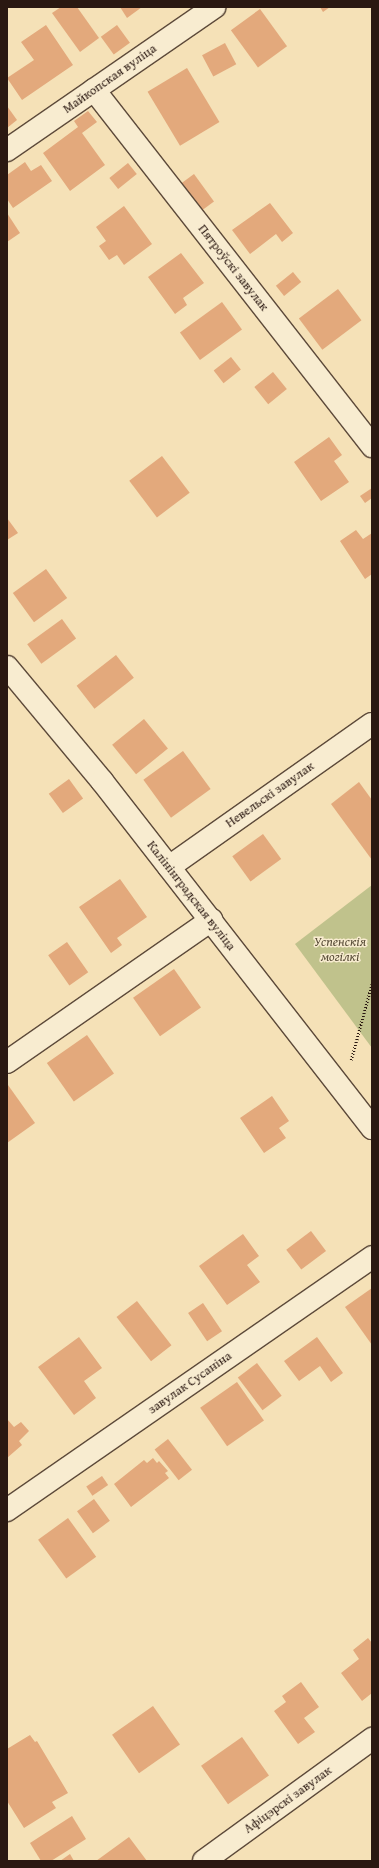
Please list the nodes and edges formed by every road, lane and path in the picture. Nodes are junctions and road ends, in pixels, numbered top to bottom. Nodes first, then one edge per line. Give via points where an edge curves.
1 (214, 7) edge
2 (94, 90) junction
3 (7, 150) edge
4 (372, 446) edge
5 (7, 667) edge
6 (372, 724) edge
7 (169, 867) junction
8 (210, 920) junction
9 (372, 983) edge
10 (7, 1062) edge
11 (342, 1090) junction
12 (372, 1128) edge
13 (372, 1256) edge
14 (7, 1510) edge
15 (372, 1739) edge
16 (204, 1861) edge

1 - 2 street, Майкопская вуліца
2 - 3 street, Майкопская вуліца
2 - 4 street, Пятроўскі завулак
5 - 7 street, Калінінградская вуліца
6 - 7 street, Невельскі завулак
7 - 8 street, Калінінградская вуліца
8 - 10 street
8 - 11 street, Калінінградская вуліца
9 - 11 path
11 - 12 street, Калінінградская вуліца
13 - 14 street, завулак Сусаніна
15 - 16 street, Афіцэрскі завулак

